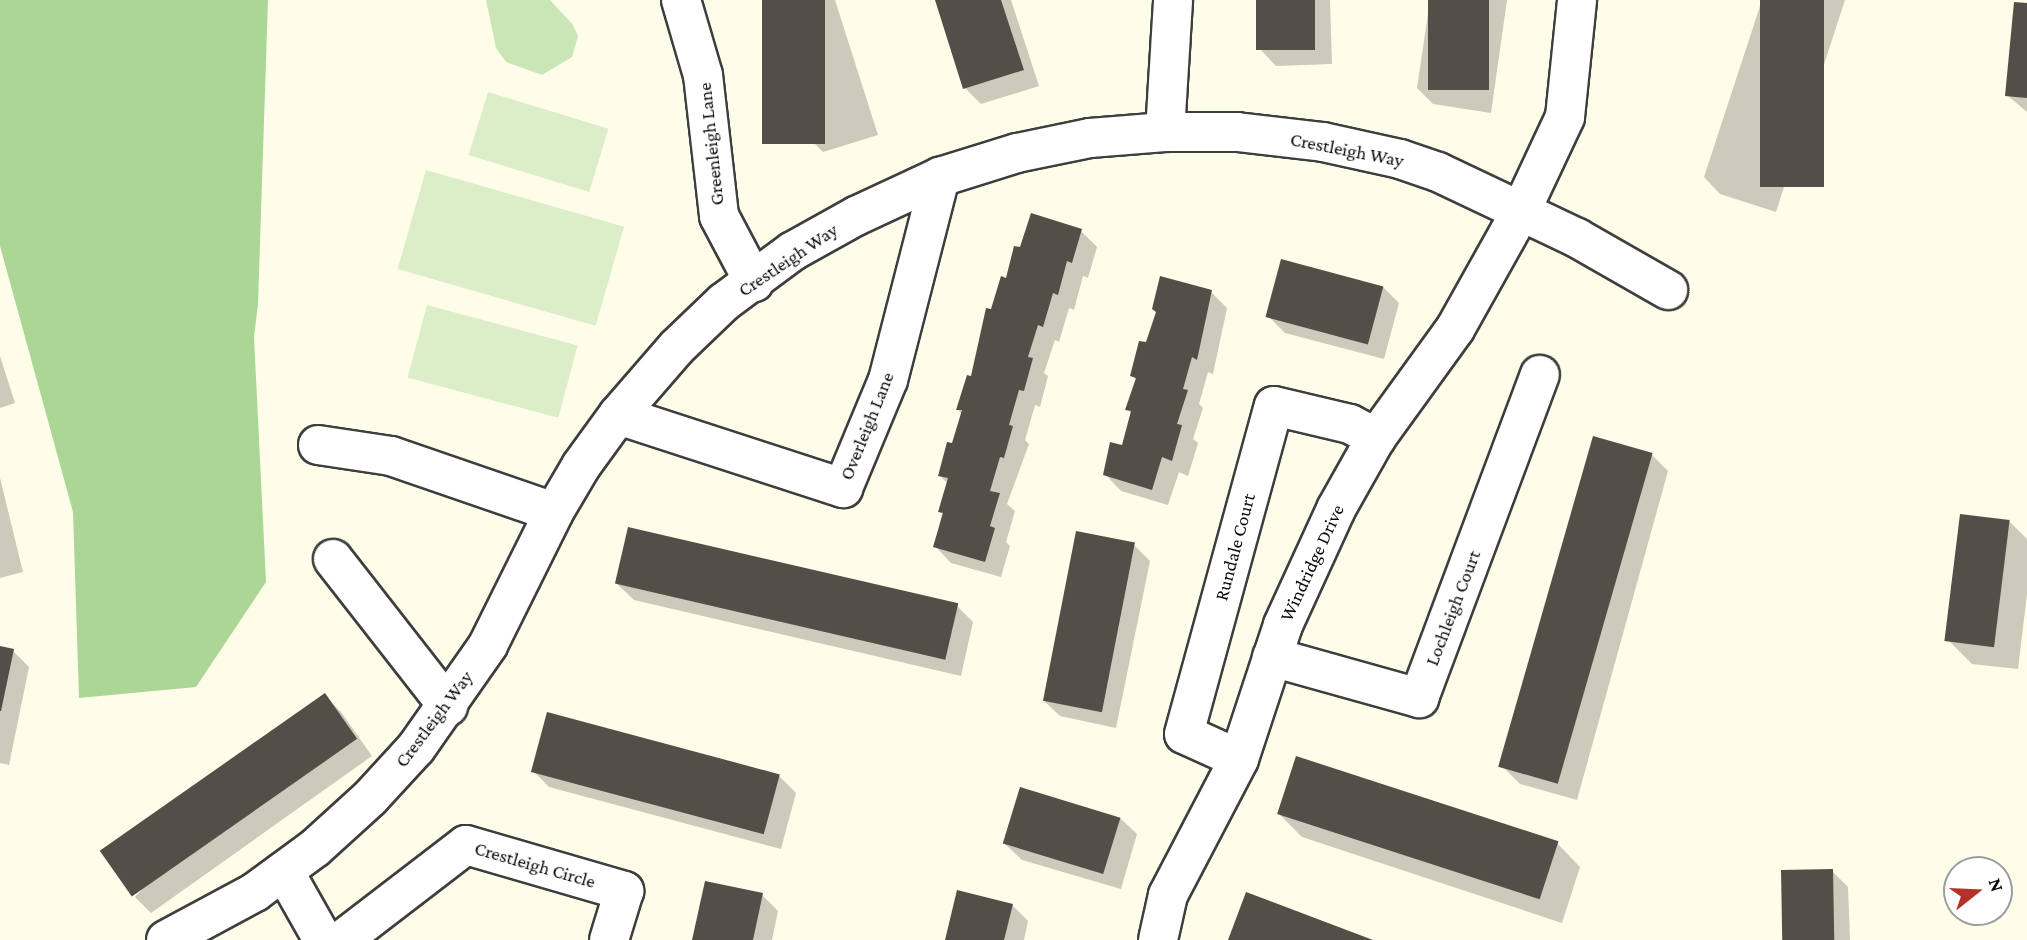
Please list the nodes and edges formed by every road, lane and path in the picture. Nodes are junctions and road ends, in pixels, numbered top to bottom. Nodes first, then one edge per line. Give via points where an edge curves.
1 (681, 0) edge
2 (1173, 0) edge
3 (1577, 0) edge
4 (1165, 132) junction
5 (940, 177) junction
6 (1521, 211) junction
7 (754, 282) junction
8 (1668, 290) dead end
9 (1540, 375) dead end
10 (618, 415) junction
11 (1376, 438) junction
12 (318, 445) dead end
13 (554, 512) junction
14 (333, 559) dead end
15 (1272, 657) junction
16 (448, 706) junction
17 (1239, 759) junction
18 (284, 871) junction
19 (166, 940) edge
20 (323, 940) edge
21 (342, 940) edge
22 (609, 940) edge
23 (1158, 940) edge

1 - 7 street, Greenleigh Lane via 703,75 719,216
2 - 4 street
3 - 6 street, Windridge Drive via 1565,117
4 - 5 street, Crestleigh Way via 1090,138 1017,153
4 - 6 street, Crestleigh Way via 1237,132 1323,142 1400,159
5 - 7 street, Crestleigh Way via 793,251
5 - 10 street, Overleigh Lane via 888,380 843,488
6 - 8 street, Crestleigh Way via 1577,237
6 - 11 street, Windridge Drive via 1455,329
7 - 10 street, Crestleigh Way via 724,302 677,347
9 - 15 street, Lochleigh Court via 1419,698
10 - 13 street, Crestleigh Way
11 - 15 street, Windridge Drive via 1336,509
11 - 17 street, Rundale Court via 1350,424 1274,406 1184,734
12 - 13 street via 391,456
13 - 16 street, Crestleigh Way via 488,645
14 - 16 street
15 - 17 street, Windridge Drive
16 - 18 street, Crestleigh Way via 370,798
17 - 23 street, Windridge Drive via 1168,895
18 - 19 street, Crestleigh Way
18 - 20 street
21 - 22 street, Crestleigh Circle via 466,845 624,891

